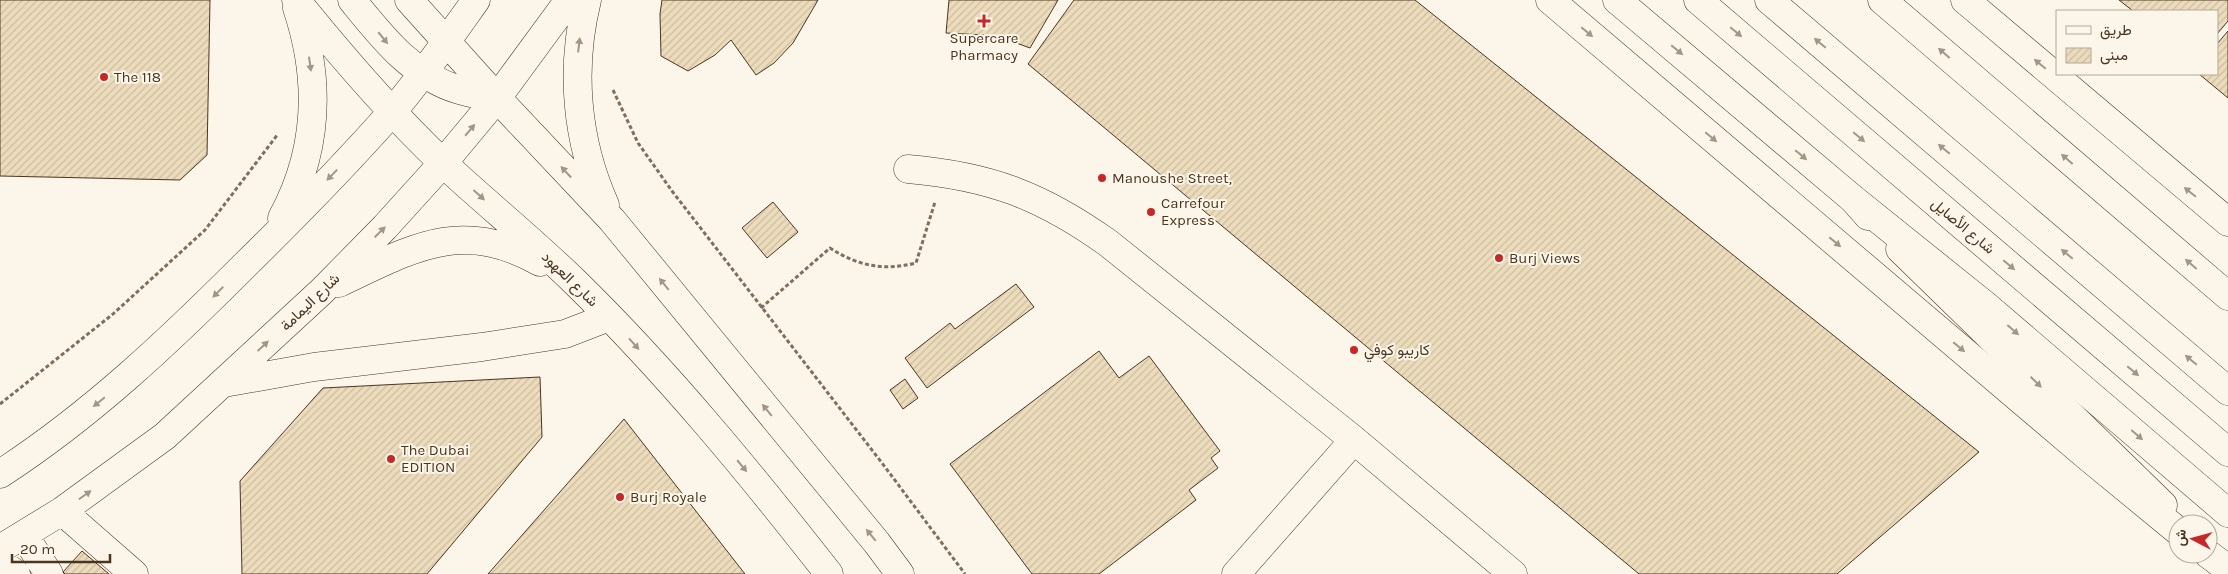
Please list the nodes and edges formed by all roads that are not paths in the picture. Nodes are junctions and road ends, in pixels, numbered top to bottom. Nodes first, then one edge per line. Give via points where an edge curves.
1 (295, 0) edge
2 (352, 0) edge
3 (409, 0) edge
4 (476, 0) edge
5 (569, 0) edge
6 (587, 0) edge
7 (1550, 0) edge
8 (1617, 0) edge
9 (1698, 0) edge
10 (1769, 0) edge
11 (1882, 0) edge
12 (1965, 0) edge
13 (446, 42) junction
14 (423, 73) junction
15 (497, 98) junction
16 (392, 112) junction
17 (443, 163) junction
18 (908, 170) dead end
19 (1853, 199) junction
20 (612, 220) junction
21 (2228, 222) edge
22 (269, 241) junction
23 (575, 282) junction
24 (322, 291) junction
25 (2228, 296) edge
26 (609, 317) junction
27 (224, 383) junction
28 (2228, 392) edge
29 (1354, 440) junction
30 (2228, 452) edge
31 (0, 474) edge
32 (62, 511) junction
33 (2228, 513) edge
34 (2173, 514) edge
35 (2168, 523) edge
36 (24, 535) junction
37 (0, 549) edge
38 (2218, 558) edge
39 (0, 562) edge
40 (2228, 568) edge
41 (16, 574) edge
42 (49, 574) edge
43 (134, 574) edge
44 (829, 574) edge
45 (900, 574) edge
46 (1236, 574) edge
47 (1512, 574) edge

1 - 16 street, شارع العهود
1 -> 22 street via 312,68 314,110 307,152 292,198
2 -> 14 street via 388,45
3 - 13 street
4 - 13 street
5 - 15 street, شارع اليمامة
20 -> 6 street via 590,165 580,125 577,56
7 -> 35 street
8 -> 19 street
9 -> 30 street, شارع الأصايل
28 -> 10 street
25 -> 11 street
21 -> 12 street
13 - 14 street
13 - 15 street
14 - 15 street via 458,90
14 - 16 street
17 -> 15 street, شارع اليمامة
20 -> 15 street
16 - 17 street, شارع العهود
16 -> 22 street
17 -> 23 street, شارع العهود
24 -> 17 street, شارع اليمامة
18 - 29 street via 980,179 1048,204 1079,222
19 -> 33 street via 1985,306
19 -> 34 street via 1932,281
45 -> 20 street
22 -> 31 street via 122,383
23 - 24 street via 506,246 481,240 456,240 414,248
23 - 26 street, شارع العهود
27 -> 24 street, شارع اليمامة
26 - 27 street via 564,334 314,367
26 -> 44 street, شارع العهود via 742,465
32 -> 27 street, شارع اليمامة via 165,436
29 - 46 street
29 - 47 street
32 - 36 street, شارع اليمامة
32 - 43 street
36 - 37 street, شارع اليمامة
36 - 42 street
38 - 40 street
39 - 41 street

